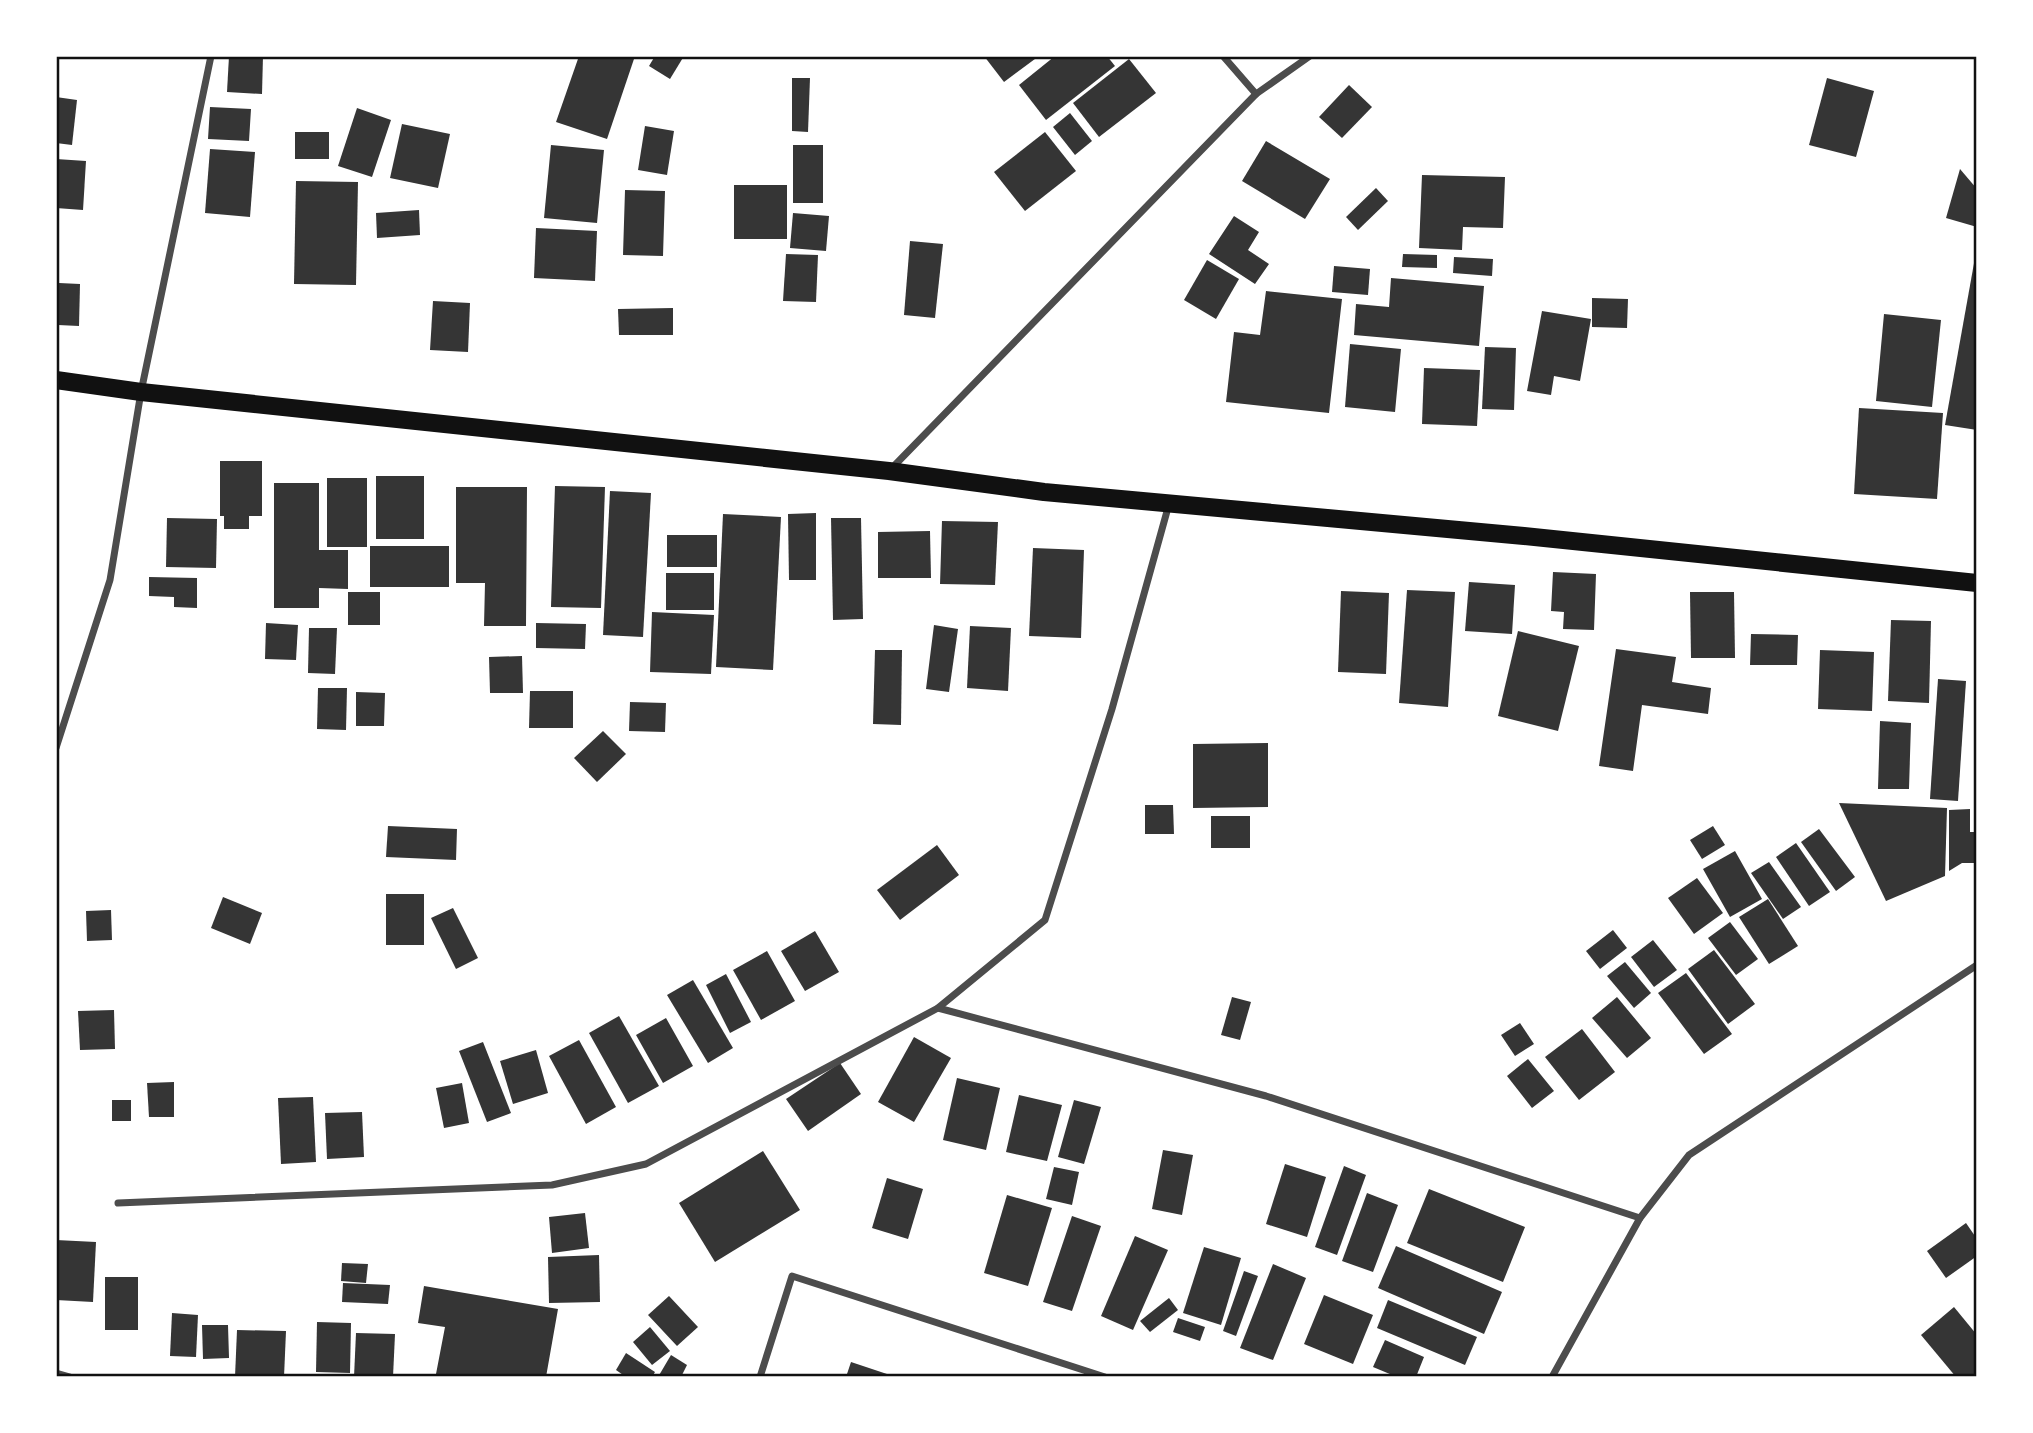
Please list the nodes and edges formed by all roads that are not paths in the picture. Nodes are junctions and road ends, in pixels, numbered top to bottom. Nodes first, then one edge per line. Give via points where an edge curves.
1 (211, 56) edge
2 (1223, 56) edge
3 (1310, 56) edge
4 (1256, 94) junction
5 (56, 380) edge
6 (141, 392) junction
7 (889, 471) junction
8 (1170, 503) junction
9 (1977, 583) edge
10 (56, 748) edge
11 (1977, 965) edge
12 (938, 1008) junction
13 (118, 1203) dead end
14 (1640, 1218) junction
15 (56, 1373) edge
16 (70, 1377) edge
17 (760, 1377) edge
18 (1105, 1377) edge
19 (1552, 1377) edge

1 - 6 street
2 - 4 street
3 - 4 street
4 - 7 street
5 - 6 main road
6 - 7 main road
6 - 10 street via 110,580
7 - 8 main road
8 - 9 main road
8 - 12 street via 1112,709 1045,920
11 - 14 street via 1689,1155
12 - 13 street via 646,1164 552,1185
12 - 14 street via 1266,1096
14 - 19 street
15 - 16 street
17 - 18 street via 792,1276

